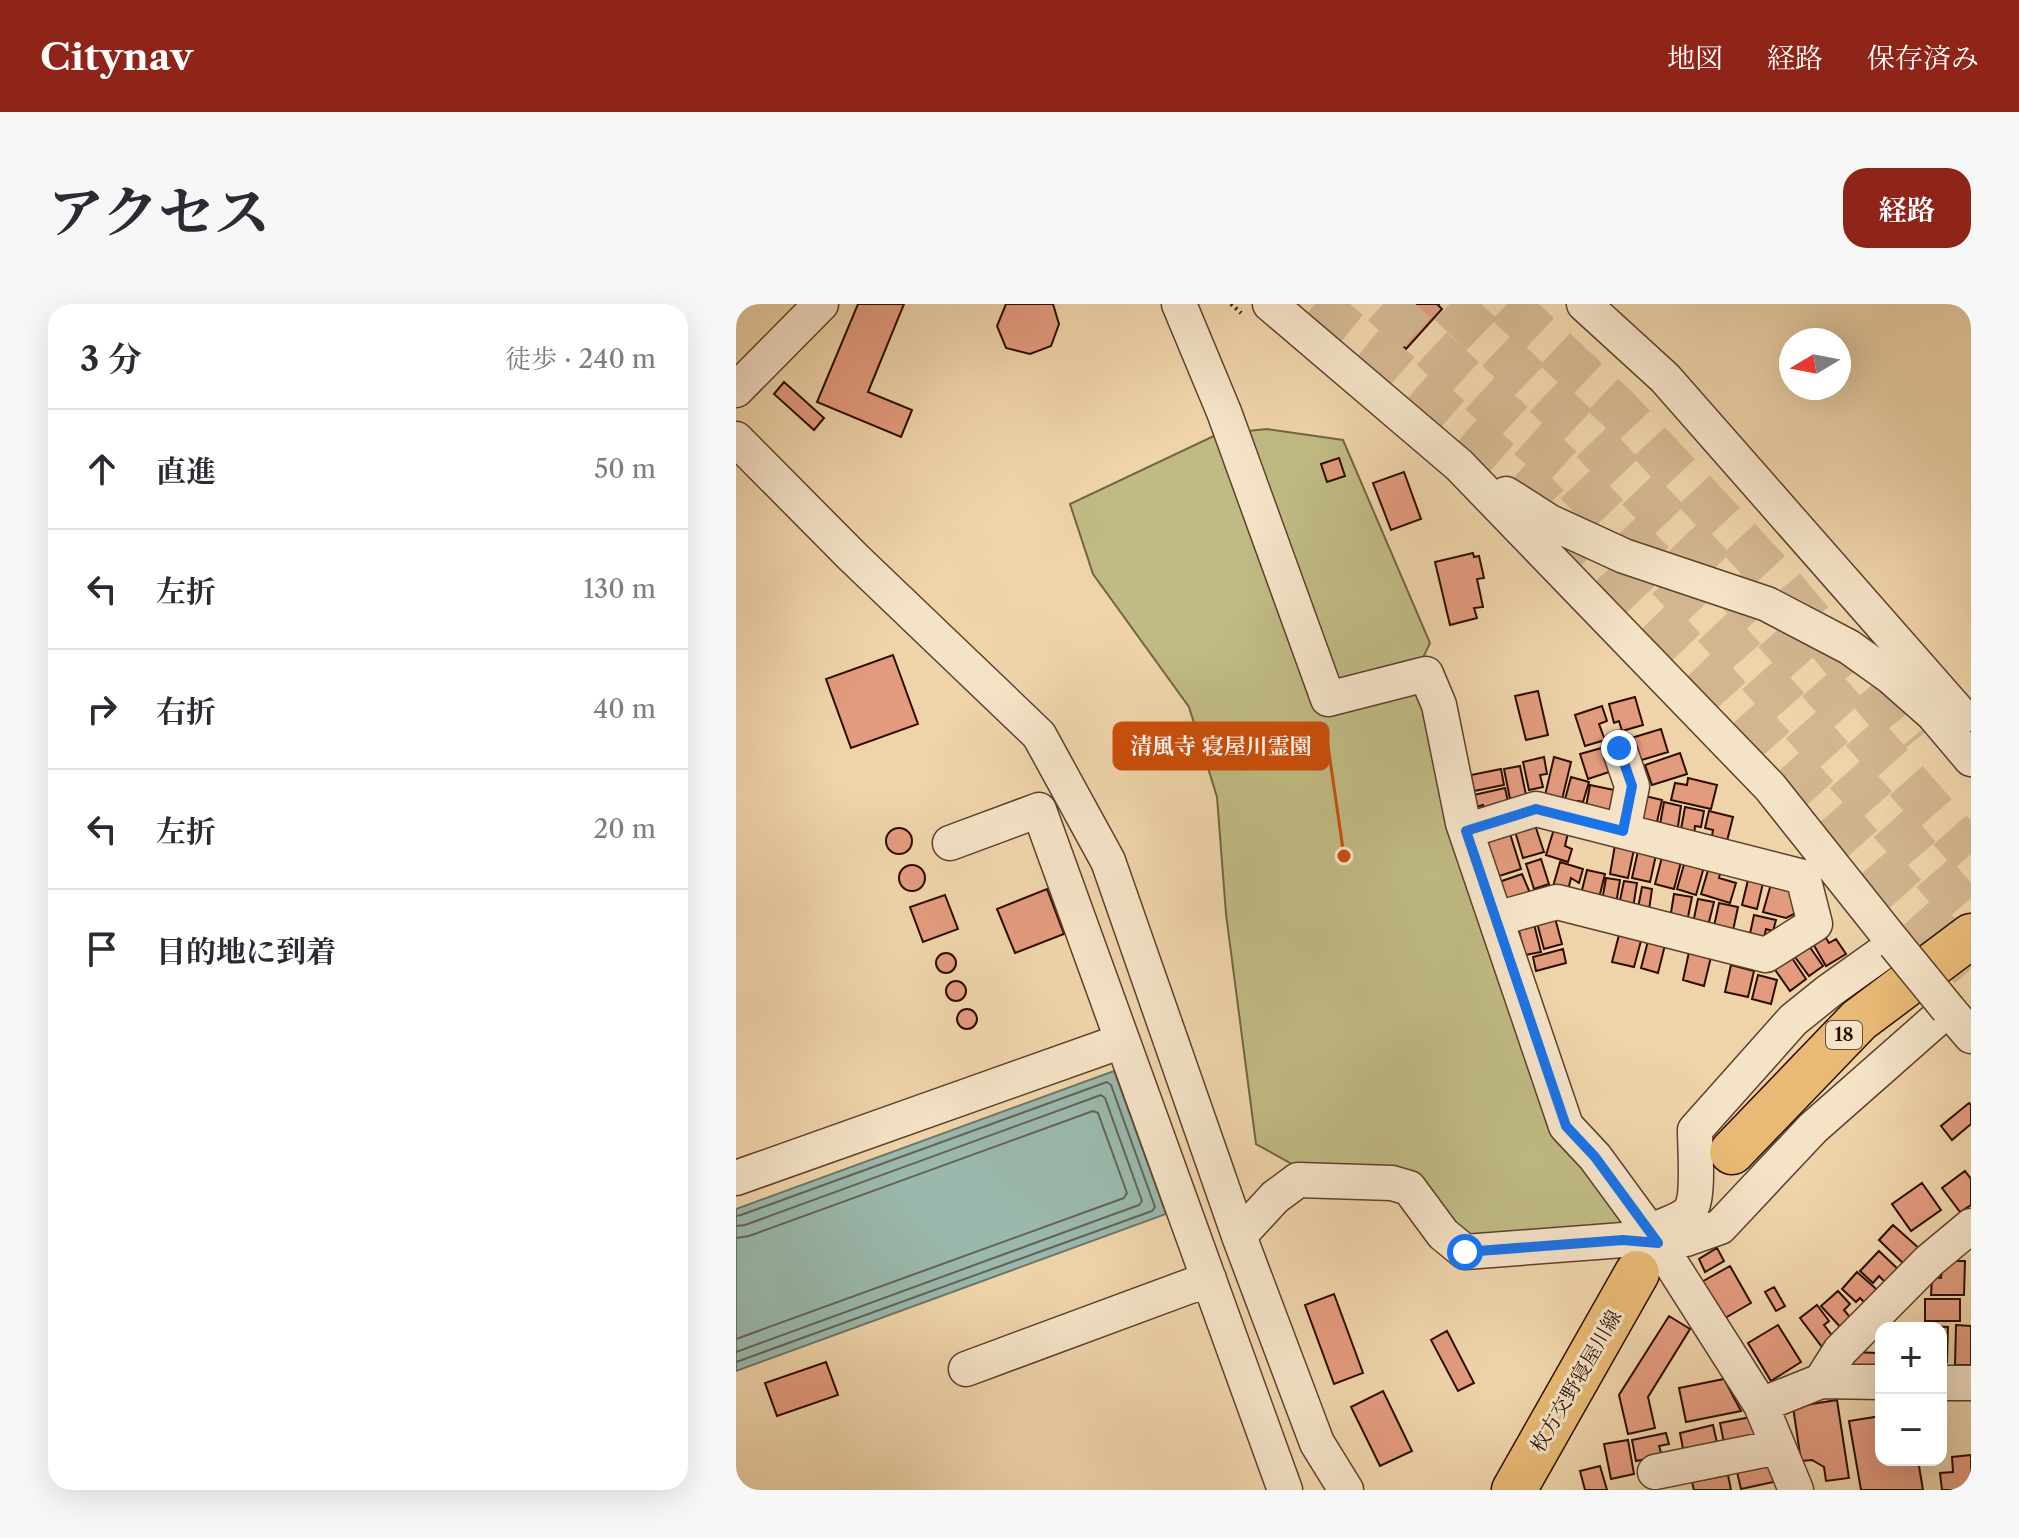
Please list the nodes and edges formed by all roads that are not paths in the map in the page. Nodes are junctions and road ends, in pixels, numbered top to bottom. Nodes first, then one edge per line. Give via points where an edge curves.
1 (821, 304) edge
2 (1179, 304) edge
3 (1270, 304) edge
4 (1584, 304) edge
5 (736, 390) edge
6 (736, 439) edge
7 (1459, 465) junction
8 (1971, 726) edge
9 (1619, 748) dead end
10 (1971, 759) edge
11 (1466, 831) junction
12 (1623, 831) junction
13 (950, 843) dead end
14 (1496, 919) junction
15 (1971, 936) edge
16 (1895, 944) junction
17 (1948, 1009) junction
18 (1971, 1036) edge
19 (1122, 1041) junction
20 (1732, 1152) dead end
21 (736, 1178) edge
22 (1971, 1226) edge
23 (1239, 1236) junction
24 (1648, 1258) junction
25 (1218, 1291) junction
26 (966, 1369) dead end
27 (1821, 1381) junction
28 (1875, 1382) edge
29 (1947, 1383) edge
30 (1971, 1383) edge
31 (1761, 1405) junction
32 (1778, 1447) junction
33 (1655, 1472) dead end
34 (1285, 1490) edge
35 (1346, 1490) edge
36 (1514, 1490) edge
37 (1796, 1490) edge

1 - 5 street
2 - 11 street via 1328,699 1426,674 1439,705
3 - 7 street
4 - 8 street via 1665,378
6 - 23 street via 1039,735 1108,861
7 - 10 street via 1550,522 1624,556 1767,604 1849,647 1933,714
7 - 16 street via 1770,787
9 - 12 street via 1632,786
11 - 12 street via 1536,809
11 - 14 street
12 - 14 street via 1803,877 1815,924 1766,955 1557,902
13 - 19 street via 1039,810
14 - 24 street via 1566,1126 1595,1157
15 - 20 main road, 18 via 1859,1020
16 - 17 street, bridge
16 - 24 street via 1793,1020 1695,1130 1691,1210 1663,1226
17 - 18 street
17 - 24 street via 1813,1128 1720,1227
19 - 21 street
19 - 25 street
22 - 27 street via 1840,1351
23 - 24 street via 1298,1180 1392,1183 1409,1188 1443,1234 1465,1252 1623,1240
23 - 35 street via 1317,1443
24 - 31 street
24 - 36 main road, 枚方交野寝屋川線
25 - 26 street
25 - 34 street
27 - 28 street
27 - 31 street
29 - 30 street
31 - 32 street
32 - 33 street
32 - 37 street

